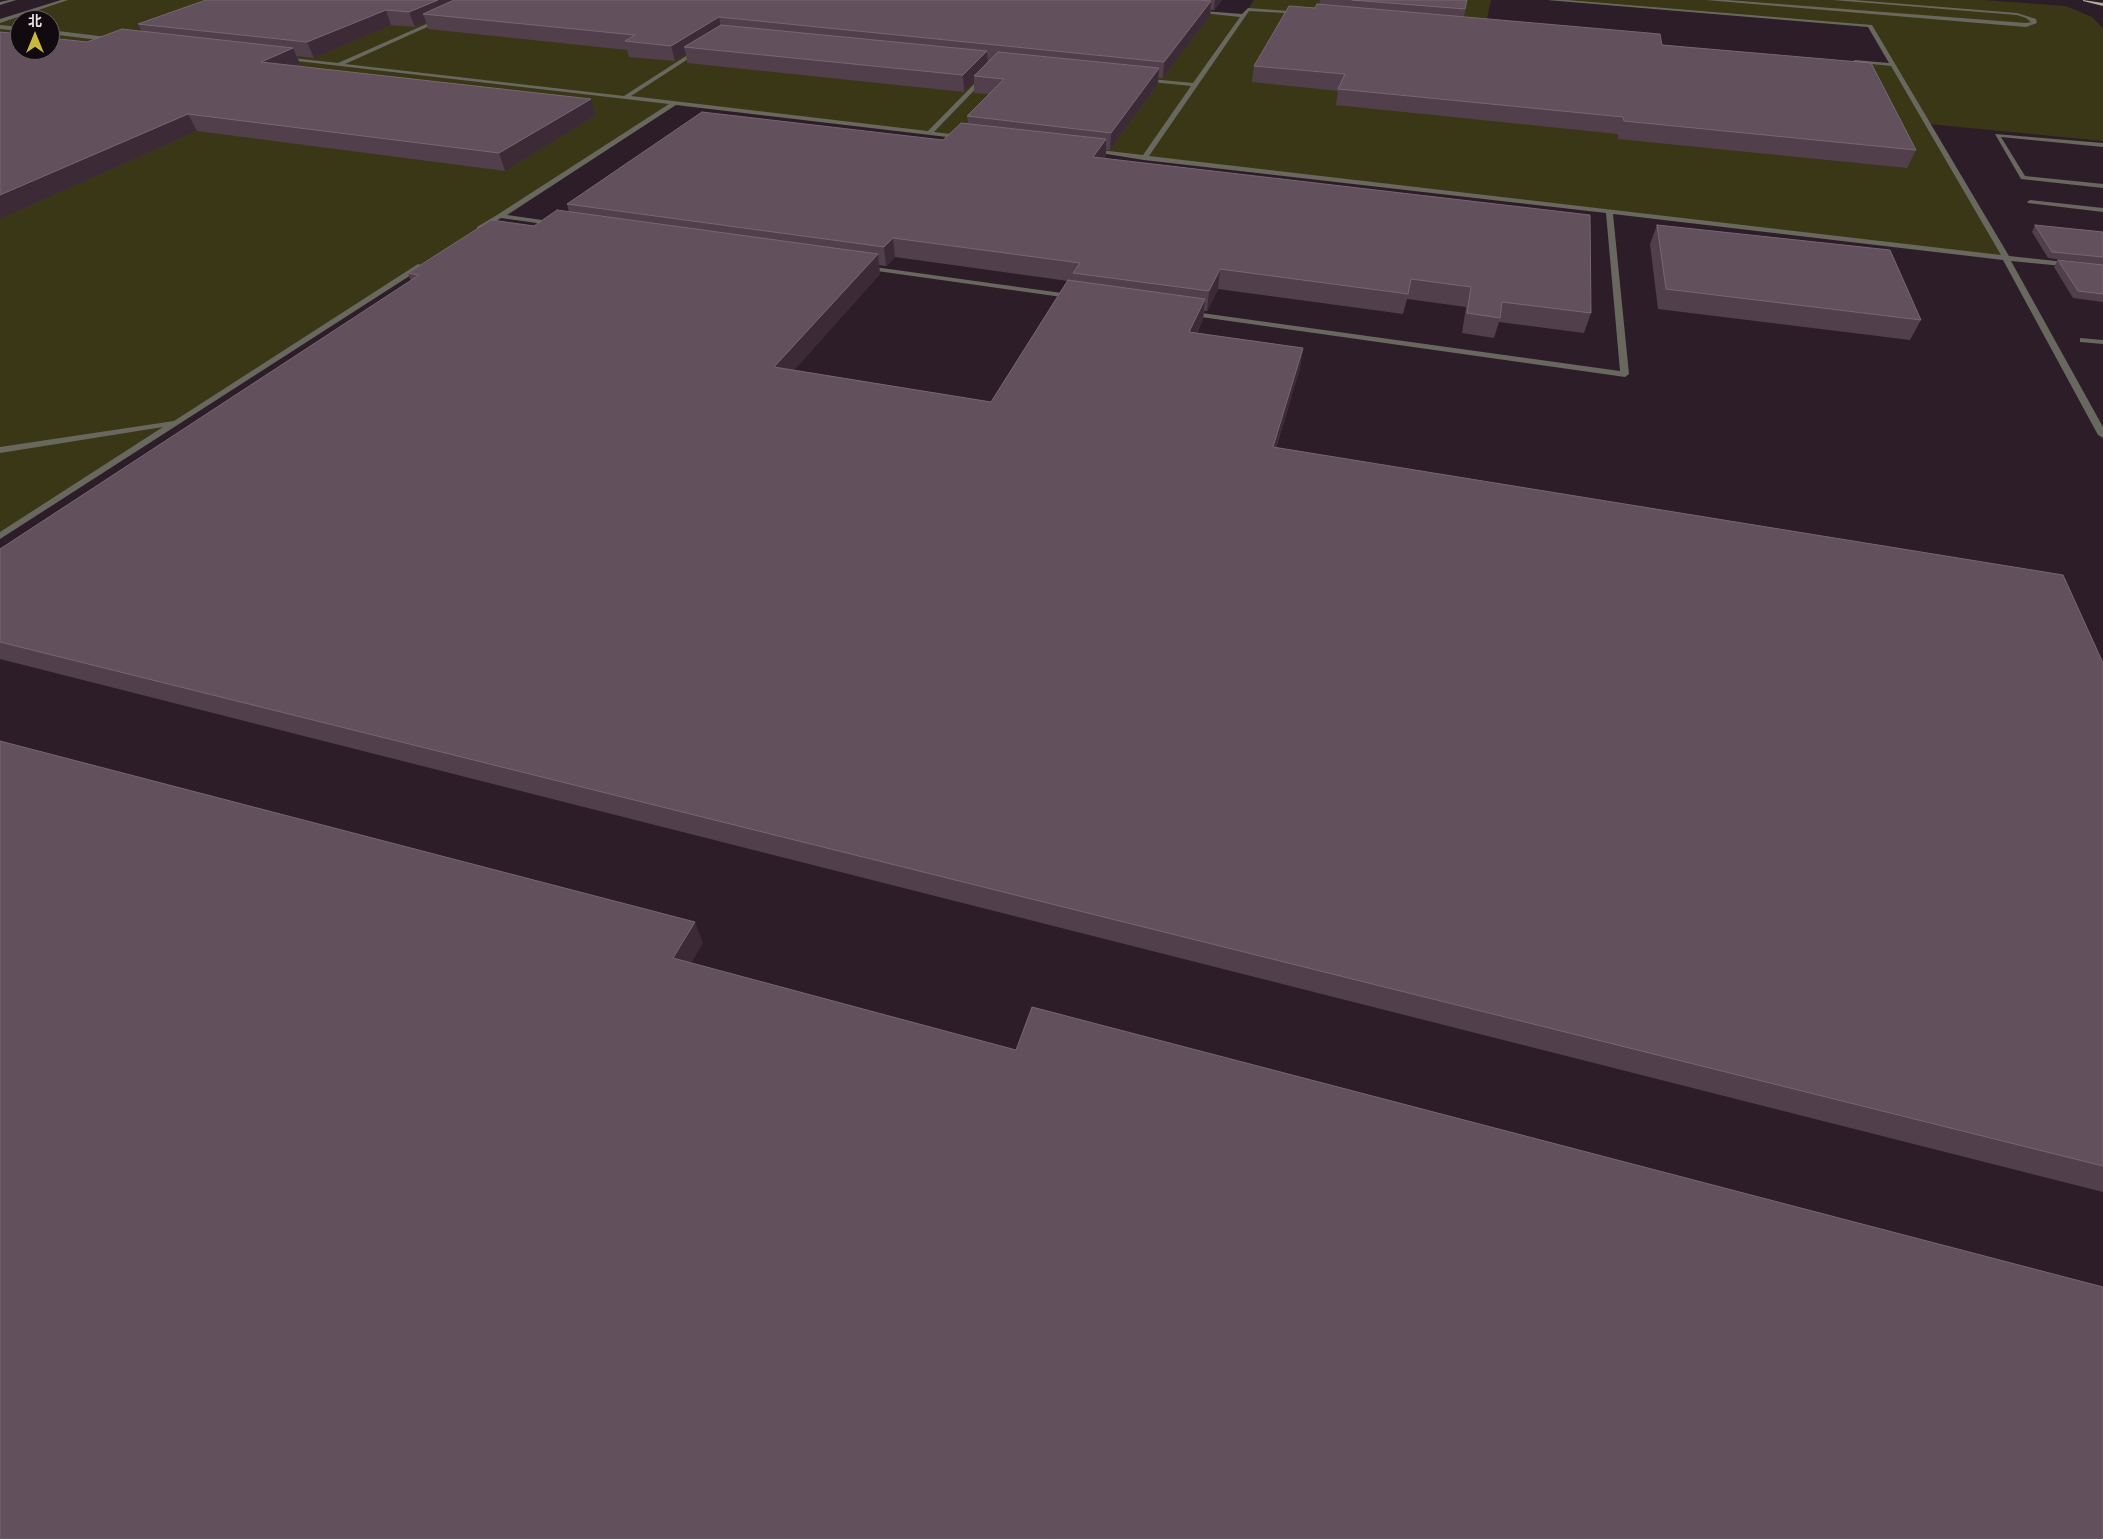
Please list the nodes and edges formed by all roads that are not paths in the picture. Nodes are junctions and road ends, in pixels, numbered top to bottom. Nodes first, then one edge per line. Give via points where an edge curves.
1 (14, 0) edge
2 (66, 0) edge
3 (1549, 0) edge
4 (1708, 0) edge
5 (1835, 0) edge
6 (2085, 0) edge
7 (0, 4) edge
8 (2103, 5) edge
9 (1186, 11) edge
10 (1307, 14) edge
11 (448, 16) edge
12 (1243, 16) junction
13 (0, 21) edge
14 (60, 33) edge
15 (118, 40) edge
16 (706, 46) edge
17 (272, 58) edge
18 (1845, 61) edge
19 (339, 65) junction
20 (1893, 65) junction
21 (990, 71) edge
22 (1136, 78) edge
23 (1195, 85) junction
24 (624, 98) junction
25 (675, 103) junction
26 (929, 133) junction
27 (968, 137) edge
28 (2103, 145) edge
29 (1086, 151) edge
30 (1144, 158) junction
31 (2103, 186) edge
32 (2030, 202) dead end
33 (2103, 210) edge
34 (1609, 212) junction
35 (499, 216) junction
36 (568, 226) edge
37 (475, 232) edge
38 (2006, 258) junction
39 (425, 264) edge
40 (855, 266) edge
41 (2103, 268) edge
42 (1082, 298) edge
43 (1180, 312) edge
44 (2083, 340) dead end
45 (2103, 342) edge
46 (178, 422) junction
47 (2103, 435) edge
48 (0, 450) edge
49 (0, 536) edge

1 - 7 street
2 - 13 street
3 - 20 street via 1870,26
4 - 5 street via 2026,25 2034,23 2034,20 2017,14
6 - 8 main road
9 - 12 street
10 - 12 street via 1248,9
11 - 19 street
12 - 23 street
14 - 15 street
16 - 24 street
17 - 19 street
18 - 20 street
19 - 24 street
20 - 38 street
21 - 26 street
22 - 23 street
23 - 30 street
24 - 25 street
25 - 26 street
25 - 35 street
26 - 27 street
28 - 31 street via 1997,135 2022,178
29 - 30 street
30 - 34 street
32 - 33 street
34 - 38 street
34 - 43 street via 1625,374
35 - 36 street
35 - 37 street
38 - 41 street
38 - 47 street
39 - 46 street
40 - 42 street
44 - 45 street
46 - 48 street
46 - 49 street

